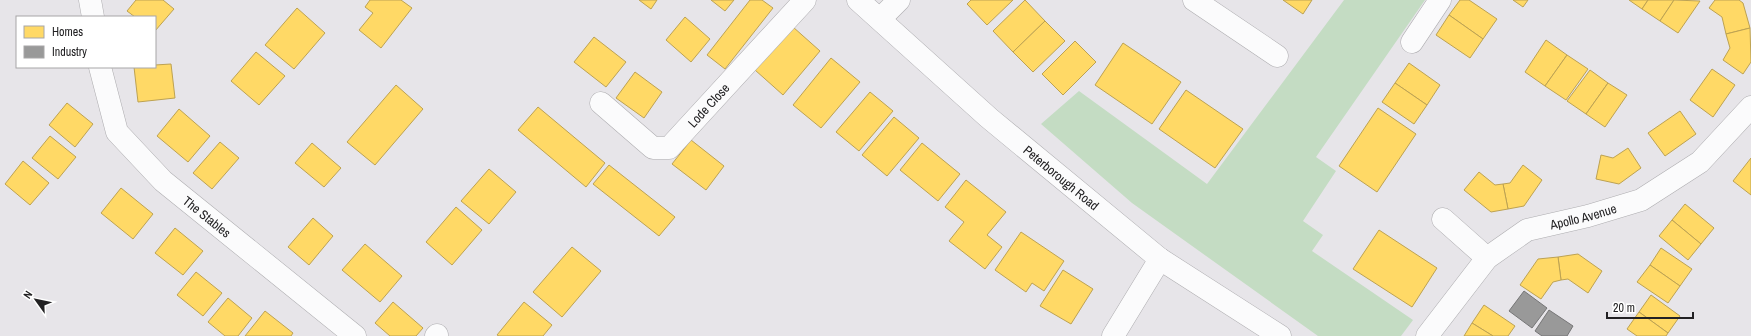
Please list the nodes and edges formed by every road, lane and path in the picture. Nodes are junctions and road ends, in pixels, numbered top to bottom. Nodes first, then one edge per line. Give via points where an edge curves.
1 (90, 0) edge
2 (805, 0) edge
3 (858, 0) edge
4 (900, 0) edge
5 (1194, 0) edge
6 (1440, 0) edge
7 (1220, 7) edge
8 (93, 16) edge
9 (880, 19) junction
10 (1412, 42) dead end
11 (1277, 56) dead end
12 (100, 68) edge
13 (601, 103) dead end
14 (1751, 107) edge
15 (1443, 219) dead end
16 (1487, 258) junction
17 (1160, 259) junction
18 (355, 336) edge
19 (1113, 336) edge
20 (1280, 336) edge
21 (1427, 336) edge

1 - 8 street
2 - 13 street, Lode Close via 670,148 653,148
3 - 9 street, Peterborough Road
4 - 9 street
5 - 7 street
6 - 10 street
7 - 11 street
9 - 17 street, Peterborough Road via 988,118
12 - 18 street, The Stables via 117,132 163,181
14 - 16 street, Apollo Avenue via 1700,162 1641,200 1527,230
15 - 16 street
16 - 21 street, Apollo Avenue
17 - 19 street
17 - 20 street, Peterborough Road

